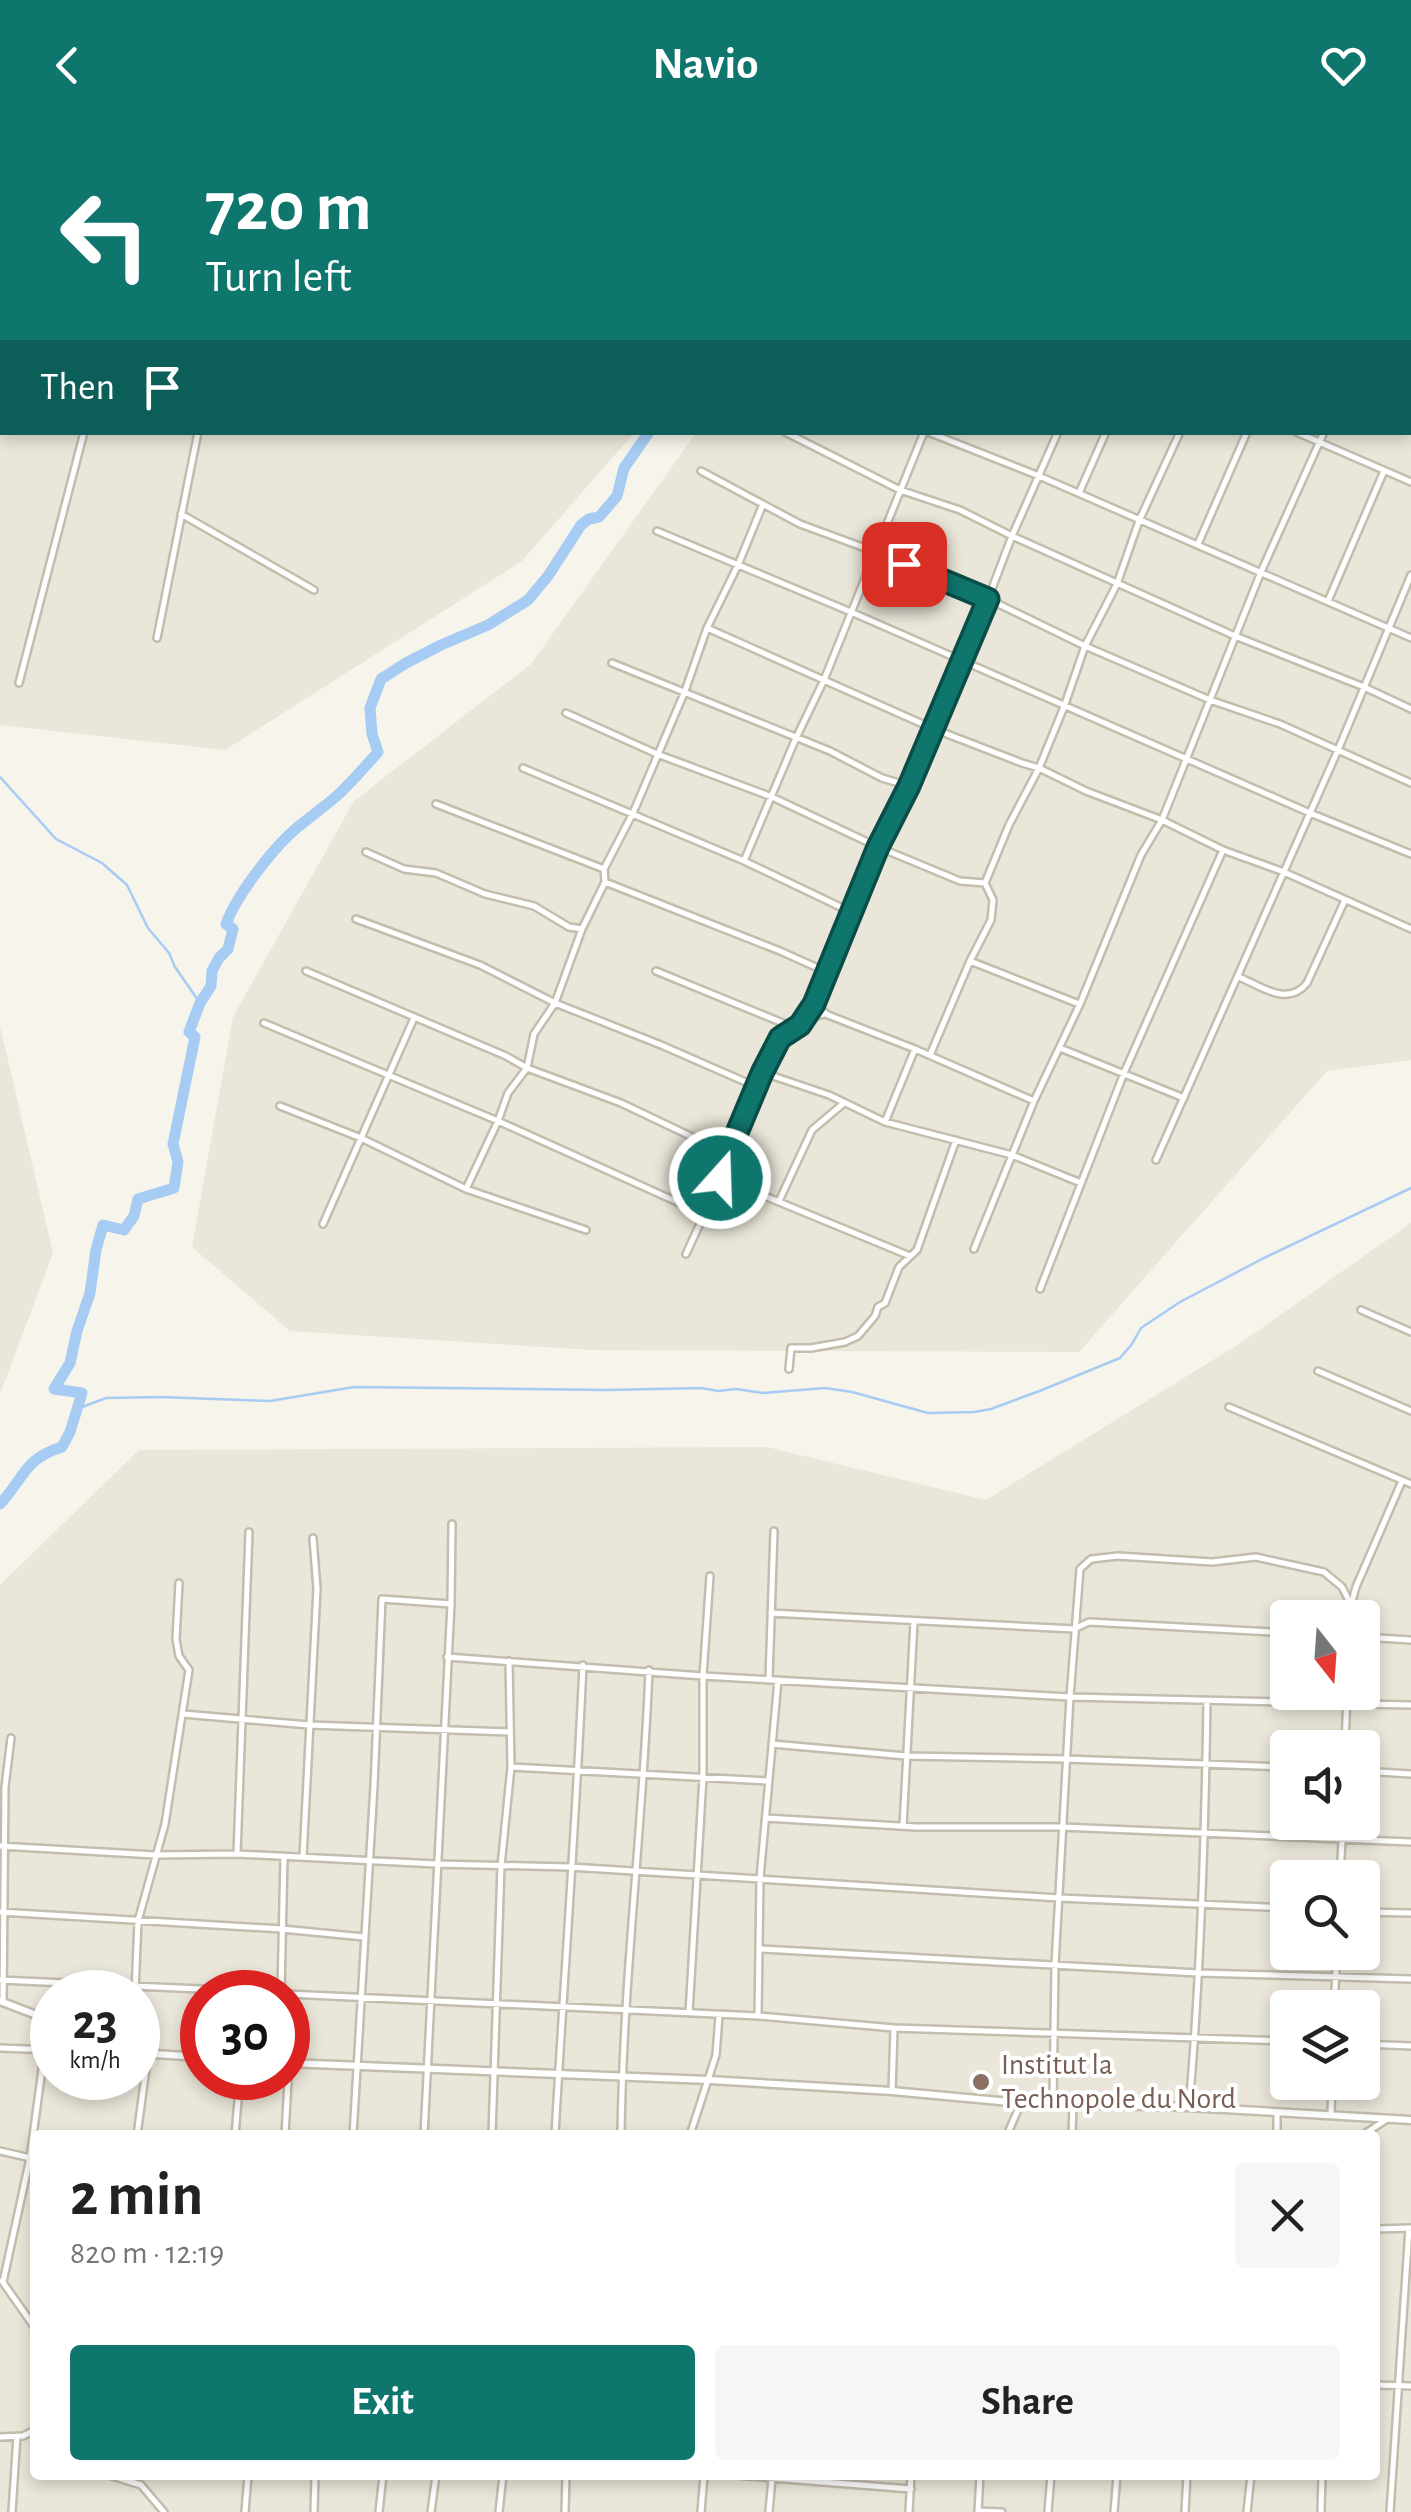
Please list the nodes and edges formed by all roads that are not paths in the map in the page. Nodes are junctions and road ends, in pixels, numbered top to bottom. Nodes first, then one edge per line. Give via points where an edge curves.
1 (83, 435) edge
2 (197, 435) edge
3 (791, 435) edge
4 (925, 435) edge
5 (934, 435) edge
6 (1057, 435) edge
7 (1105, 435) edge
8 (1179, 435) edge
9 (1247, 435) edge
10 (1303, 435) edge
11 (1323, 435) edge
12 (1320, 442) junction
13 (701, 471) dead end
14 (1384, 471) junction
15 (1039, 476) junction
16 (1411, 482) edge
17 (900, 490) junction
18 (1078, 494) junction
19 (762, 504) junction
20 (181, 514) junction
21 (1139, 521) junction
22 (656, 531) dead end
23 (1012, 536) junction
24 (1198, 545) junction
25 (876, 552) junction
26 (738, 564) junction
27 (1260, 572) junction
28 (1411, 575) edge
29 (1117, 584) junction
30 (314, 590) dead end
31 (988, 599) junction
32 (1328, 602) junction
33 (851, 612) junction
34 (706, 628) junction
35 (1388, 629) junction
36 (1235, 636) junction
37 (157, 638) dead end
38 (1411, 638) edge
39 (1085, 646) junction
40 (960, 661) junction
41 (612, 662) dead end
42 (824, 680) junction
43 (19, 683) dead end
44 (1364, 687) junction
45 (684, 691) junction
46 (1210, 700) junction
47 (1064, 707) junction
48 (1411, 709) edge
49 (566, 712) dead end
50 (934, 728) junction
51 (796, 738) junction
52 (1338, 750) junction
53 (657, 754) junction
54 (1186, 760) junction
55 (524, 768) dead end
56 (1039, 768) junction
57 (1411, 783) edge
58 (909, 786) junction
59 (772, 796) junction
60 (436, 804) dead end
61 (633, 812) junction
62 (1310, 814) junction
63 (1162, 820) junction
64 (878, 847) junction
65 (1223, 850) junction
66 (366, 852) dead end
67 (1411, 854) edge
68 (744, 861) junction
69 (604, 869) junction
70 (1284, 872) junction
71 (605, 882) junction
72 (986, 883) junction
73 (1344, 900) junction
74 (851, 912) junction
75 (356, 919) dead end
76 (1410, 926) edge
77 (582, 929) junction
78 (970, 960) junction
79 (306, 971) dead end
80 (656, 971) dead end
81 (829, 972) junction
82 (1239, 976) junction
83 (555, 1002) junction
84 (814, 1004) junction
85 (1080, 1004) junction
86 (806, 1014) junction
87 (825, 1014) junction
88 (414, 1018) junction
89 (264, 1023) dead end
90 (795, 1028) junction
91 (1060, 1048) junction
92 (915, 1049) junction
93 (930, 1056) junction
94 (527, 1068) junction
95 (762, 1073) junction
96 (1124, 1073) junction
97 (388, 1075) junction
98 (756, 1087) junction
99 (1184, 1098) junction
100 (1034, 1101) junction
101 (844, 1103) junction
102 (280, 1106) dead end
103 (498, 1121) junction
104 (885, 1122) junction
105 (361, 1138) junction
106 (956, 1140) junction
107 (728, 1154) junction
108 (1012, 1155) junction
109 (1156, 1160) dead end
110 (720, 1178) junction
111 (1081, 1183) junction
112 (466, 1189) junction
113 (779, 1201) junction
114 (704, 1214) junction
115 (322, 1224) dead end
116 (586, 1230) dead end
117 (974, 1250) dead end
118 (686, 1254) dead end
119 (910, 1256) junction
120 (1040, 1289) dead end
121 (1361, 1310) dead end
122 (1411, 1332) edge
123 (789, 1368) dead end
124 (1318, 1371) dead end
125 (1229, 1407) dead end
126 (1411, 1411) edge
127 (1402, 1480) junction
128 (1411, 1484) edge
129 (452, 1524) dead end
130 (774, 1531) dead end
131 (250, 1532) dead end
132 (313, 1538) dead end
133 (710, 1576) dead end
134 (179, 1583) dead end
135 (1348, 1600) edge
136 (1352, 1600) edge
137 (451, 1604) junction
138 (771, 1614) junction
139 (914, 1622) junction
140 (1074, 1629) junction
141 (1270, 1632) edge
142 (1380, 1637) edge
143 (1410, 1638) edge
144 (447, 1657) junction
145 (509, 1661) junction
146 (583, 1665) junction
147 (649, 1670) junction
148 (703, 1676) junction
149 (769, 1679) junction
150 (778, 1680) junction
151 (910, 1688) junction
152 (1070, 1697) junction
153 (1206, 1701) junction
154 (1270, 1702) edge
155 (1380, 1705) edge
156 (1411, 1706) edge
157 (182, 1714) junction
158 (243, 1719) junction
159 (309, 1725) junction
160 (375, 1727) junction
161 (444, 1730) junction
162 (510, 1732) junction
163 (11, 1738) dead end
164 (772, 1744) junction
165 (906, 1756) junction
166 (1066, 1759) junction
167 (1206, 1764) junction
168 (511, 1766) junction
169 (1270, 1767) edge
170 (578, 1771) junction
171 (1380, 1772) edge
172 (645, 1774) junction
173 (1411, 1774) edge
174 (703, 1777) junction
175 (769, 1781) junction
176 (766, 1818) junction
177 (903, 1826) junction
178 (1062, 1827) junction
179 (1204, 1834) junction
180 (1270, 1837) edge
181 (1342, 1840) joint
182 (1411, 1842) edge
183 (3, 1846) edge
184 (155, 1854) junction
185 (237, 1854) junction
186 (284, 1856) junction
187 (303, 1856) junction
188 (369, 1860) junction
189 (1341, 1860) edge
190 (436, 1864) junction
191 (501, 1866) junction
192 (570, 1868) junction
193 (636, 1872) junction
194 (698, 1877) junction
195 (760, 1878) junction
196 (1060, 1898) junction
197 (1202, 1902) junction
198 (1270, 1907) edge
199 (1380, 1912) edge
200 (2, 1913) edge
201 (1411, 1913) edge
202 (138, 1921) junction
203 (282, 1929) junction
204 (364, 1937) junction
205 (760, 1949) junction
206 (1055, 1965) junction
207 (135, 1970) edge
208 (283, 1970) edge
209 (1335, 1970) edge
210 (1198, 1973) junction
211 (1335, 1977) junction
212 (1411, 1979) edge
213 (2, 1980) edge
214 (30, 1982) edge
215 (1335, 1990) edge
216 (310, 1994) edge
217 (360, 1997) junction
218 (430, 2000) junction
219 (2, 2001) edge
220 (495, 2004) junction
221 (564, 2006) junction
222 (626, 2009) junction
223 (30, 2012) edge
224 (689, 2013) junction
225 (720, 2016) junction
226 (758, 2016) junction
227 (894, 2028) junction
228 (1052, 2032) junction
229 (1196, 2038) junction
230 (1270, 2040) edge
231 (1380, 2045) edge
232 (1411, 2046) edge
233 (0, 2048) edge
234 (30, 2049) edge
235 (310, 2064) edge
236 (356, 2065) junction
237 (427, 2069) junction
238 (495, 2071) junction
239 (559, 2073) junction
240 (622, 2076) junction
241 (709, 2080) junction
242 (892, 2092) junction
243 (38, 2100) edge
244 (142, 2100) edge
245 (238, 2100) edge
246 (286, 2100) edge
247 (1331, 2100) edge
248 (1021, 2103) junction
249 (1053, 2103) junction
250 (1073, 2104) junction
251 (1190, 2107) junction
252 (1277, 2114) junction
253 (1331, 2116) junction
254 (1387, 2119) junction
255 (1411, 2120) edge
256 (35, 2130) edge
257 (138, 2130) edge
258 (235, 2130) edge
259 (284, 2130) edge
260 (353, 2130) edge
261 (424, 2130) edge
262 (492, 2130) edge
263 (555, 2130) edge
264 (621, 2130) edge
265 (692, 2130) edge
266 (1009, 2130) edge
267 (1072, 2130) edge
268 (1277, 2130) edge
269 (1370, 2130) edge
270 (0, 2151) edge
271 (30, 2158) edge
272 (30, 2167) edge
273 (1410, 2228) edge
274 (1380, 2229) edge
275 (1, 2280) edge
276 (30, 2321) edge
277 (1380, 2385) edge
278 (1398, 2386) junction
279 (1411, 2386) edge
280 (30, 2432) edge
281 (17, 2436) junction
282 (0, 2437) edge
283 (127, 2480) edge
284 (248, 2480) edge
285 (316, 2480) edge
286 (382, 2480) edge
287 (435, 2480) edge
288 (503, 2480) edge
289 (566, 2480) edge
290 (703, 2480) edge
291 (773, 2480) edge
292 (819, 2480) edge
293 (911, 2480) edge
294 (980, 2480) edge
295 (1051, 2480) edge
296 (1117, 2480) edge
297 (1187, 2480) edge
298 (1250, 2480) edge
299 (1322, 2480) edge
300 (910, 2488) junction
301 (978, 2511) edge
302 (12, 2512) edge
303 (164, 2512) edge
304 (246, 2512) edge
305 (314, 2512) edge
306 (379, 2512) edge
307 (432, 2512) edge
308 (499, 2512) edge
309 (566, 2512) edge
310 (700, 2512) edge
311 (769, 2512) edge
312 (908, 2512) edge
313 (1002, 2512) edge
314 (1048, 2512) edge
315 (1114, 2512) edge
316 (1184, 2512) edge
317 (1247, 2512) edge
318 (1321, 2512) edge
319 (1390, 2512) edge

1 - 43 street
2 - 20 street
3 - 17 street
4 - 17 street
5 - 15 street
6 - 15 street
7 - 18 street
8 - 21 street
9 - 24 street
10 - 12 street
11 - 12 street
12 - 14 street
12 - 27 street
13 - 19 street
14 - 16 street
14 - 32 street
15 - 18 street
15 - 23 street
17 - 23 street
17 - 25 street
18 - 21 street
19 - 25 street
19 - 26 street
20 - 30 street
20 - 37 street
21 - 24 street
21 - 29 street
22 - 26 street
23 - 29 street
23 - 31 street
24 - 27 street
25 - 31 street
25 - 33 street
26 - 33 street
26 - 34 street
27 - 32 street
27 - 36 street
28 - 35 street
29 - 36 street
29 - 39 street
31 - 39 street
31 - 40 street
32 - 35 street
33 - 40 street
33 - 42 street
34 - 42 street
34 - 45 street
35 - 38 street
35 - 44 street
36 - 44 street
36 - 46 street
39 - 46 street
39 - 47 street
40 - 47 street
40 - 50 street
41 - 45 street
42 - 50 street
42 - 51 street
44 - 48 street
44 - 52 street
45 - 51 street
45 - 53 street
46 - 52 street
46 - 54 street
47 - 54 street
47 - 56 street
49 - 53 street
50 - 56 street
50 - 58 street
51 - 58 street
51 - 59 street
52 - 57 street
52 - 62 street
53 - 59 street
53 - 61 street
54 - 62 street
54 - 63 street
55 - 61 street
56 - 63 street
56 - 72 street
58 - 64 street
59 - 64 street
59 - 68 street
60 - 69 street
61 - 68 street
61 - 69 street
62 - 67 street
62 - 70 street
63 - 65 street
63 - 85 street
64 - 72 street via 960,881
64 - 74 street
65 - 70 street
65 - 96 street
66 - 77 street via 534,906
68 - 74 street
69 - 71 street
70 - 73 street
70 - 82 street
71 - 77 street
71 - 81 street
72 - 78 street via 994,910
73 - 76 street
73 - 82 street via 1301,991 1280,994
74 - 81 street
75 - 83 street via 480,965
77 - 83 street
78 - 85 street
78 - 93 street
79 - 88 street
80 - 90 street
81 - 84 street
82 - 99 street
83 - 94 street via 534,1034
83 - 98 street
84 - 86 street
84 - 87 street
85 - 91 street
86 - 87 street
86 - 90 street
87 - 92 street
88 - 94 street
88 - 97 street
89 - 97 street
90 - 95 street via 780,1038
91 - 96 street
91 - 100 street
92 - 93 street
92 - 104 street
93 - 100 street
94 - 103 street
94 - 107 street
95 - 98 street
95 - 101 street
96 - 99 street
96 - 111 street
97 - 103 street
97 - 105 street
98 - 107 street
99 - 109 street
100 - 108 street
101 - 104 street
101 - 113 street via 812,1130
102 - 105 street
103 - 112 street
103 - 114 street
104 - 106 street
105 - 112 street
105 - 115 street
106 - 108 street
106 - 119 street
107 - 110 street
108 - 111 street
108 - 117 street
110 - 113 street
110 - 114 street
111 - 120 street
112 - 116 street
113 - 119 street
114 - 118 street
119 - 123 street via 858,1336 791,1348
121 - 122 street
124 - 126 street
125 - 127 street
127 - 128 street
127 - 136 street
129 - 137 street
130 - 138 street
131 - 158 street
132 - 159 street via 317,1589
133 - 148 street
134 - 157 street via 176,1640 190,1670
135 - 140 street via 1324,1572 1256,1557 1212,1562 1118,1556 1090,1559 1080,1569
137 - 144 street
137 - 160 street via 382,1599
138 - 139 street
138 - 149 street
139 - 140 street
139 - 151 street
140 - 141 street via 1089,1622
140 - 152 street
142 - 143 street
144 - 145 street
144 - 161 street
145 - 146 street
145 - 162 street
146 - 147 street
146 - 170 street
147 - 148 street
147 - 172 street
148 - 149 street
148 - 174 street
149 - 150 street
150 - 151 street
150 - 164 street
151 - 152 street
151 - 165 street
152 - 153 street
152 - 166 street
153 - 154 street
153 - 167 street
155 - 156 street
157 - 158 street
157 - 184 street
158 - 159 street
158 - 185 street
159 - 160 street
159 - 187 street
160 - 161 street
160 - 188 street
161 - 162 street
161 - 190 street
162 - 168 street
163 - 183 street
164 - 165 street
164 - 175 street
165 - 166 street
165 - 177 street
166 - 167 street
166 - 178 street
167 - 169 street
167 - 179 street
168 - 170 street
168 - 191 street
170 - 172 street
170 - 192 street
171 - 173 street
172 - 174 street
172 - 193 street
174 - 175 street
174 - 194 street
175 - 176 street
176 - 177 street
176 - 195 street
177 - 178 street
178 - 179 street
178 - 196 street
179 - 180 street
179 - 197 street
181 - 182 street
181 - 189 street
183 - 184 street
183 - 200 street
184 - 185 street
184 - 202 street
185 - 186 street
186 - 187 street
186 - 203 street
187 - 188 street
188 - 190 street
188 - 204 street
190 - 191 street
190 - 218 street
191 - 192 street
191 - 220 street
192 - 193 street
192 - 221 street
193 - 194 street
193 - 222 street
194 - 195 street
194 - 224 street
195 - 196 street
195 - 205 street
196 - 197 street
196 - 206 street
197 - 198 street
197 - 210 street
199 - 201 street
200 - 202 street
200 - 213 street
202 - 203 street
202 - 207 street
203 - 204 street
203 - 208 street
204 - 217 street
205 - 206 street
205 - 226 street
206 - 210 street
206 - 228 street
209 - 211 street
210 - 211 street
210 - 229 street
211 - 212 street
211 - 215 street
213 - 214 street
213 - 219 street
216 - 217 street
217 - 218 street
217 - 236 street
218 - 220 street
218 - 237 street
219 - 223 street
220 - 221 street
220 - 238 street
221 - 222 street
221 - 239 street
222 - 224 street
222 - 240 street
224 - 225 street
225 - 226 street
225 - 241 street
226 - 227 street
227 - 228 street
227 - 242 street
228 - 229 street
228 - 249 street
229 - 230 street
229 - 251 street
231 - 232 street
233 - 234 street
235 - 236 street
236 - 237 street
236 - 260 street
237 - 238 street
237 - 261 street
238 - 239 street
238 - 262 street
239 - 240 street
239 - 263 street
240 - 241 street
240 - 264 street
241 - 242 street
241 - 265 street
242 - 248 street
243 - 256 street
244 - 257 street
245 - 258 street
246 - 259 street
247 - 253 street
248 - 249 street
248 - 266 street
249 - 250 street
250 - 251 street
250 - 267 street
251 - 252 street
252 - 253 street
252 - 268 street
253 - 254 street
254 - 255 street
254 - 269 street
270 - 271 street
272 - 275 street
273 - 274 street
273 - 278 street
275 - 276 street
277 - 278 street
278 - 279 street
278 - 319 street
280 - 281 street
281 - 282 street
281 - 302 street
283 - 303 street via 141,2484
284 - 304 street
285 - 305 street
286 - 306 street
287 - 307 street
288 - 308 street
289 - 309 street
290 - 310 street
291 - 311 street
292 - 300 street
293 - 300 street
294 - 301 street
295 - 314 street
296 - 315 street
297 - 316 street
298 - 317 street
299 - 318 street
300 - 312 street
301 - 313 street

